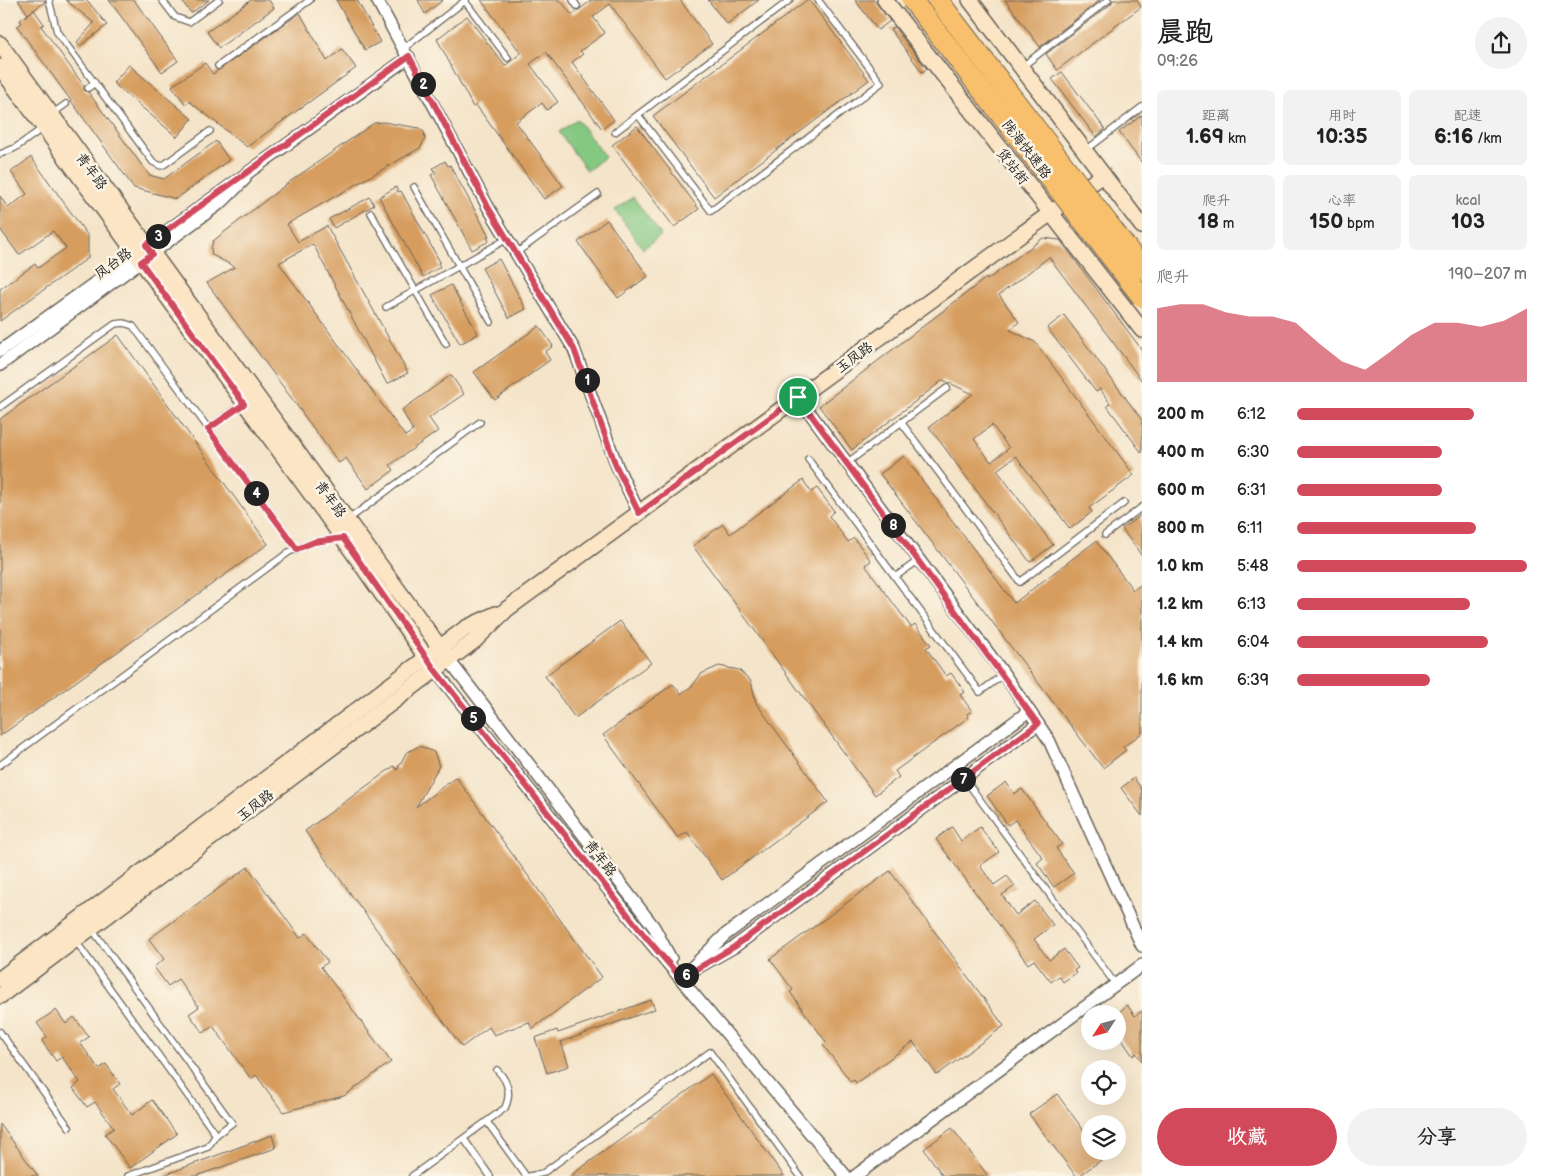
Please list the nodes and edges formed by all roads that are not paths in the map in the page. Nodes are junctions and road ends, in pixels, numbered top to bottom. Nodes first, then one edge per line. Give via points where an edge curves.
1 (50, 0) edge
2 (162, 0) edge
3 (219, 0) edge
4 (310, 0) edge
5 (377, 0) edge
6 (465, 0) edge
7 (790, 0) edge
8 (818, 0) edge
9 (885, 0) edge
10 (912, 0) edge
11 (938, 0) edge
12 (970, 0) edge
13 (1108, 0) edge
14 (0, 44) edge
15 (406, 52) junction
16 (508, 58) dead end
17 (218, 66) dead end
18 (0, 67) edge
19 (1021, 68) junction
20 (95, 83) junction
21 (88, 88) dead end
22 (66, 104) dead end
23 (1142, 108) edge
24 (638, 115) junction
25 (48, 121) junction
26 (210, 132) dead end
27 (615, 132) dead end
28 (1085, 151) junction
29 (0, 154) edge
30 (1103, 175) junction
31 (414, 187) dead end
32 (598, 194) dead end
33 (371, 213) dead end
34 (1050, 214) junction
35 (1142, 226) edge
36 (507, 238) junction
37 (143, 253) junction
38 (516, 253) junction
39 (459, 266) junction
40 (1142, 268) edge
41 (416, 290) junction
42 (1142, 297) edge
43 (386, 307) dead end
44 (491, 322) dead end
45 (1142, 330) edge
46 (446, 344) dead end
47 (0, 351) edge
48 (0, 365) edge
49 (947, 388) dead end
50 (798, 397) junction
51 (244, 404) junction
52 (0, 407) edge
53 (480, 422) dead end
54 (901, 422) junction
55 (208, 429) junction
56 (808, 459) dead end
57 (847, 463) junction
58 (1124, 503) dead end
59 (1142, 507) edge
60 (639, 513) junction
61 (347, 521) junction
62 (1105, 535) dead end
63 (343, 538) junction
64 (297, 549) junction
65 (919, 560) junction
66 (895, 577) junction
67 (507, 609) junction
68 (440, 648) junction
69 (449, 660) junction
70 (432, 664) junction
71 (1004, 674) junction
72 (1030, 712) junction
73 (1038, 724) junction
74 (0, 765) edge
75 (964, 778) junction
76 (90, 927) junction
77 (75, 939) junction
78 (1142, 946) edge
79 (1142, 965) edge
80 (681, 978) junction
81 (0, 980) edge
82 (1116, 985) junction
83 (0, 996) edge
84 (0, 1032) edge
85 (497, 1070) dead end
86 (487, 1122) junction
87 (69, 1127) dead end
88 (216, 1135) junction
89 (464, 1139) junction
90 (128, 1176) edge
91 (412, 1176) edge
92 (490, 1176) edge
93 (526, 1176) edge
94 (530, 1176) edge
95 (800, 1176) edge
96 (846, 1176) edge
97 (855, 1176) edge

1 - 20 lane via 57,32
2 - 3 lane via 175,18 189,22
4 - 17 lane
5 - 15 street
6 - 15 lane
6 - 16 lane
7 - 24 lane
8 - 24 lane via 881,83 711,211
9 - 34 street, 货站街
10 - 42 highway, 陇海快速路, bridge
11 - 40 highway, 陇海快速路, bridge
12 - 19 street
13 - 19 lane
14 - 25 street, 青年路
15 - 36 street
15 - 37 street, 凤台路 via 263,162 223,201
18 - 25 street, 青年路
19 - 28 street
20 - 21 lane
20 - 26 lane via 153,162 161,166
22 - 25 lane
23 - 28 lane
24 - 27 lane
25 - 29 lane via 15,148
25 - 37 street, 青年路
28 - 30 street
30 - 34 street, 玉凤路
30 - 35 street
31 - 39 lane
32 - 38 lane
33 - 41 lane
34 - 45 street, 货站街
34 - 50 street, 玉凤路
36 - 38 street
36 - 39 lane
37 - 47 street, 凤台路
37 - 48 street, 凤台路
37 - 51 street, 青年路
37 - 61 street, 青年路
38 - 60 street via 574,349 616,466
39 - 41 lane
39 - 44 lane
41 - 43 lane
41 - 46 lane
49 - 54 lane
50 - 57 street
50 - 60 street, 玉凤路
51 - 55 lane
51 - 63 street, 青年路
52 - 55 lane via 115,324 124,323 133,326
53 - 61 lane
54 - 57 lane
54 - 58 lane via 1020,582
55 - 64 lane
56 - 66 lane
57 - 65 street
59 - 62 lane
60 - 67 street, 玉凤路
61 - 68 street, 青年路
63 - 64 lane via 314,542
63 - 70 street, 青年路
64 - 74 lane
65 - 66 lane
65 - 71 street
66 - 71 lane via 980,692
67 - 68 street, 玉凤路 via 466,628
67 - 69 street, 玉凤路
68 - 69 street, 青年路
68 - 70 street, 玉凤路
69 - 70 street, 玉凤路
69 - 80 street, 青年路 via 654,926
70 - 76 street, 玉凤路
70 - 80 street, 青年路 via 638,928
70 - 81 street, 玉凤路
71 - 72 street
72 - 73 street
72 - 80 street via 725,935
73 - 75 street
73 - 78 street via 1049,740
75 - 80 street via 734,947
75 - 82 lane
76 - 77 street, 玉凤路
76 - 88 lane via 232,1123
77 - 83 street, 玉凤路
77 - 88 lane
79 - 82 street
80 - 96 street
82 - 97 street
84 - 87 lane
85 - 86 lane via 507,1084 508,1102
86 - 89 lane
86 - 93 lane
88 - 90 lane via 208,1147
89 - 91 lane
89 - 92 lane
94 - 95 lane via 543,1172 710,1052

